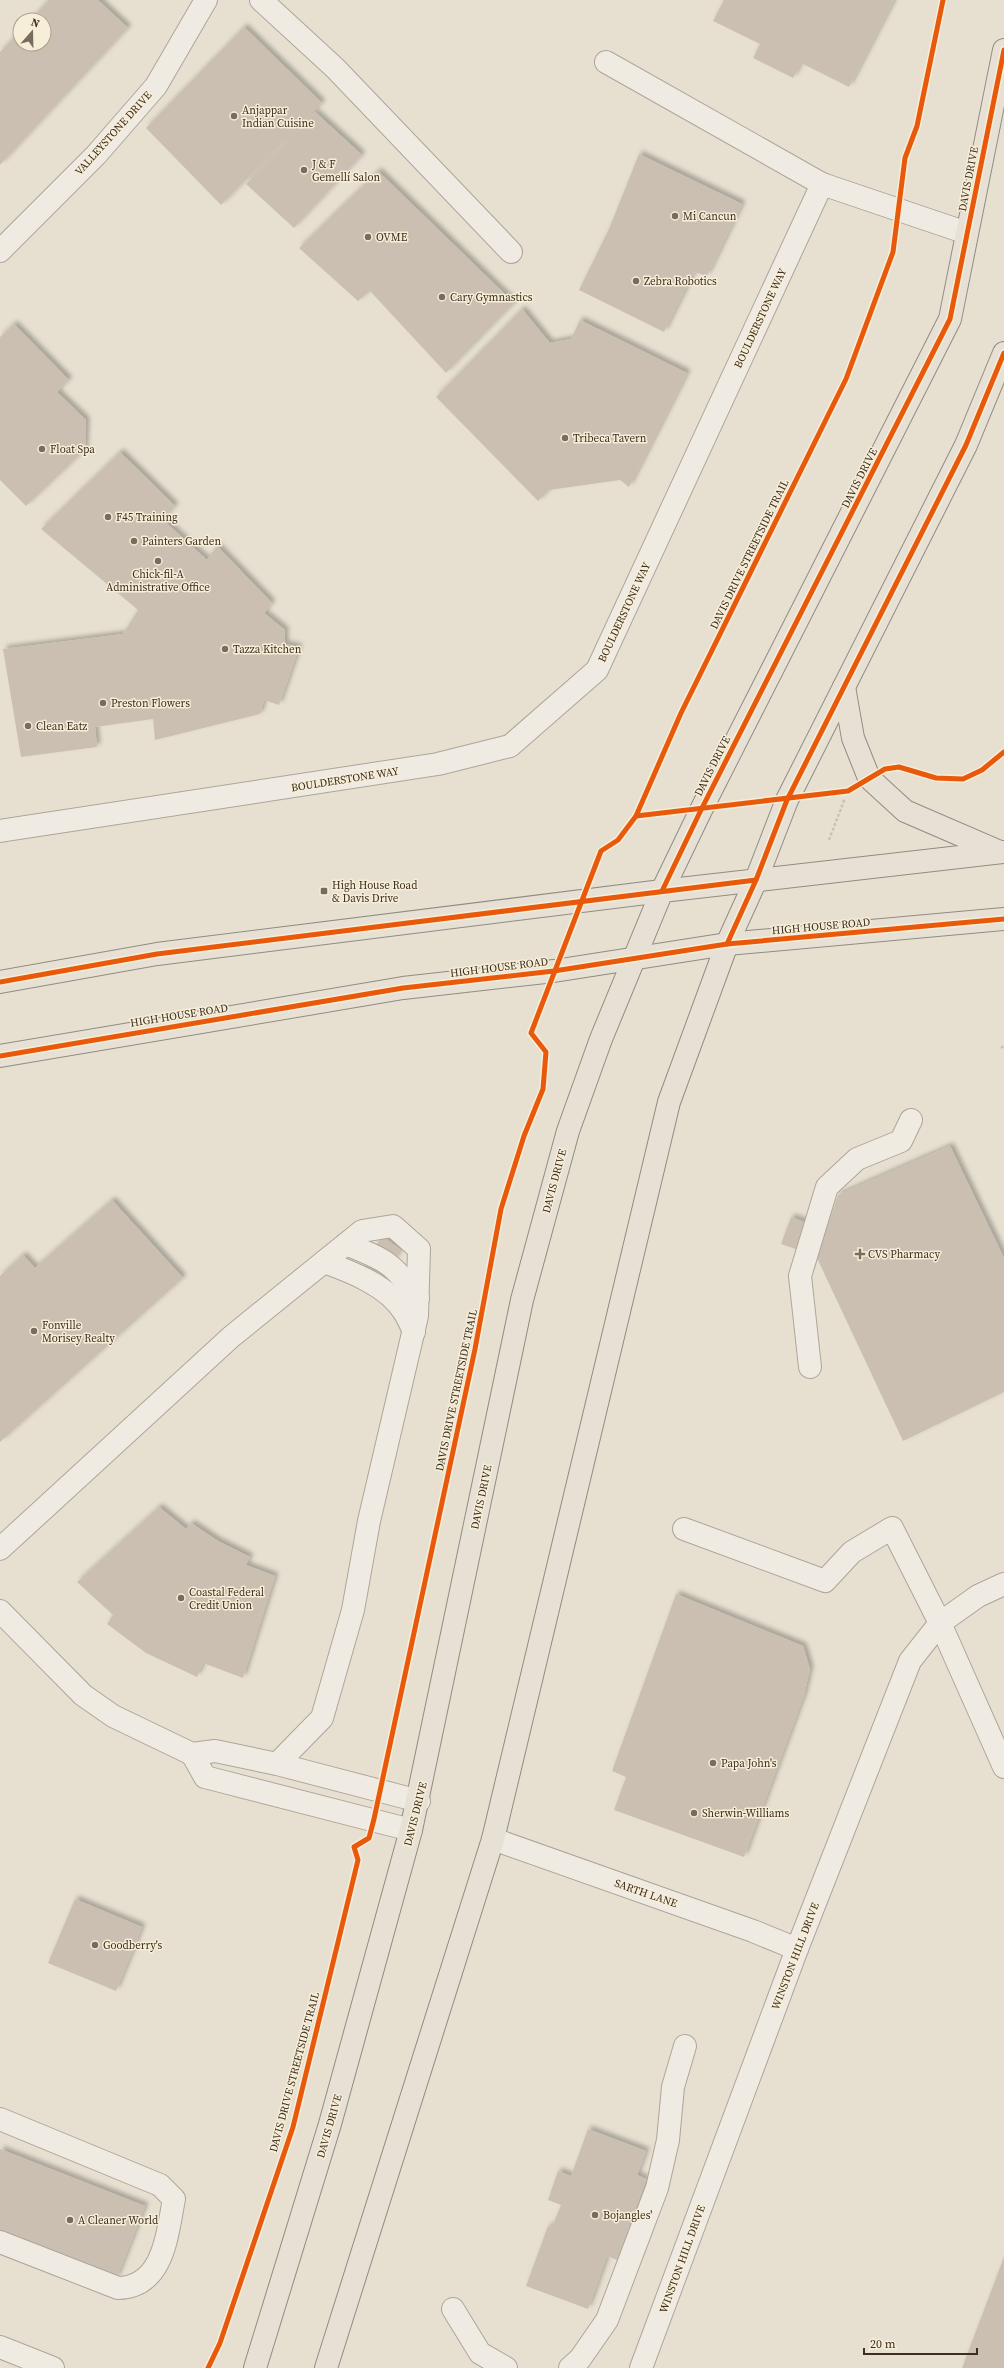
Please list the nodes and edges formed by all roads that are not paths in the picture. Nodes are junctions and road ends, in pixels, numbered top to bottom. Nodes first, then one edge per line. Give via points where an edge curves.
1 (206, 0) edge
2 (261, 0) edge
3 (1004, 50) edge
4 (606, 62) dead end
5 (822, 184) junction
6 (967, 233) junction
7 (0, 250) edge
8 (511, 252) dead end
9 (1004, 353) edge
10 (844, 687) junction
11 (0, 831) edge
12 (1003, 852) edge
13 (756, 880) junction
14 (662, 891) junction
15 (1004, 919) edge
16 (727, 944) junction
17 (636, 957) junction
18 (0, 982) edge
19 (0, 1056) edge
20 (911, 1120) dead end
21 (346, 1244) junction
22 (324, 1262) junction
23 (418, 1298) junction
24 (414, 1332) junction
25 (810, 1367) dead end
26 (684, 1529) dead end
27 (0, 1549) edge
28 (1004, 1584) edge
29 (0, 1611) edge
30 (940, 1623) junction
31 (192, 1754) junction
32 (276, 1764) junction
33 (1004, 1767) edge
34 (418, 1801) junction
35 (411, 1830) junction
36 (493, 1839) junction
37 (797, 1949) junction
38 (686, 2046) dead end
39 (0, 2119) edge
40 (0, 2242) edge
41 (453, 2309) dead end
42 (0, 2347) edge
43 (53, 2368) edge
44 (254, 2368) edge
45 (326, 2368) edge
46 (506, 2368) edge
47 (570, 2368) edge
48 (641, 2368) edge

1 - 7 street, VALLEYSTONE DRIVE via 156,86 96,156
2 - 8 street via 336,68
3 - 6 main road, DAVIS DRIVE
4 - 5 street
5 - 6 street
5 - 11 street, BOULDERSTONE WAY via 597,670 510,746 438,764
6 - 14 main road, DAVIS DRIVE via 950,320
9 - 10 main road via 966,445
10 - 12 main road via 853,738 870,778 906,811
10 - 13 main road via 787,800
12 - 13 main road
13 - 14 main road
13 - 16 main road
14 - 17 main road, DAVIS DRIVE
14 - 18 main road via 157,954
15 - 16 main road, HIGH HOUSE ROAD
16 - 17 main road, HIGH HOUSE ROAD
16 - 36 main road via 669,1102
17 - 19 main road, HIGH HOUSE ROAD via 554,971 403,988
17 - 34 main road, DAVIS DRIVE via 601,1039 568,1131 522,1300
20 - 25 street via 901,1141 857,1159 827,1187 800,1276
21 - 22 street
21 - 23 street via 378,1257 394,1267
21 - 23 street via 362,1231 394,1226 419,1249
22 - 24 street via 361,1277 389,1296 404,1312
22 - 27 street via 231,1337
23 - 24 street
24 - 32 street via 369,1522 353,1610 322,1718
26 - 30 street via 825,1581 852,1552 892,1528
28 - 30 street, WINSTON HILL DRIVE via 978,1596
29 - 31 street via 83,1695 113,1716
30 - 33 street
30 - 37 street, WINSTON HILL DRIVE via 910,1661
31 - 32 street via 215,1752
31 - 35 street via 205,1777
32 - 34 street
34 - 35 main road, DAVIS DRIVE
35 - 44 main road, DAVIS DRIVE via 330,2124
36 - 37 street, SARTH LANE
36 - 45 main road
37 - 48 street, WINSTON HILL DRIVE
38 - 47 street via 673,2087 668,2140 657,2188 607,2320 580,2359
39 - 40 street via 160,2185 174,2199 164,2248 150,2277 133,2288 118,2288
41 - 46 street via 480,2353
42 - 43 street

